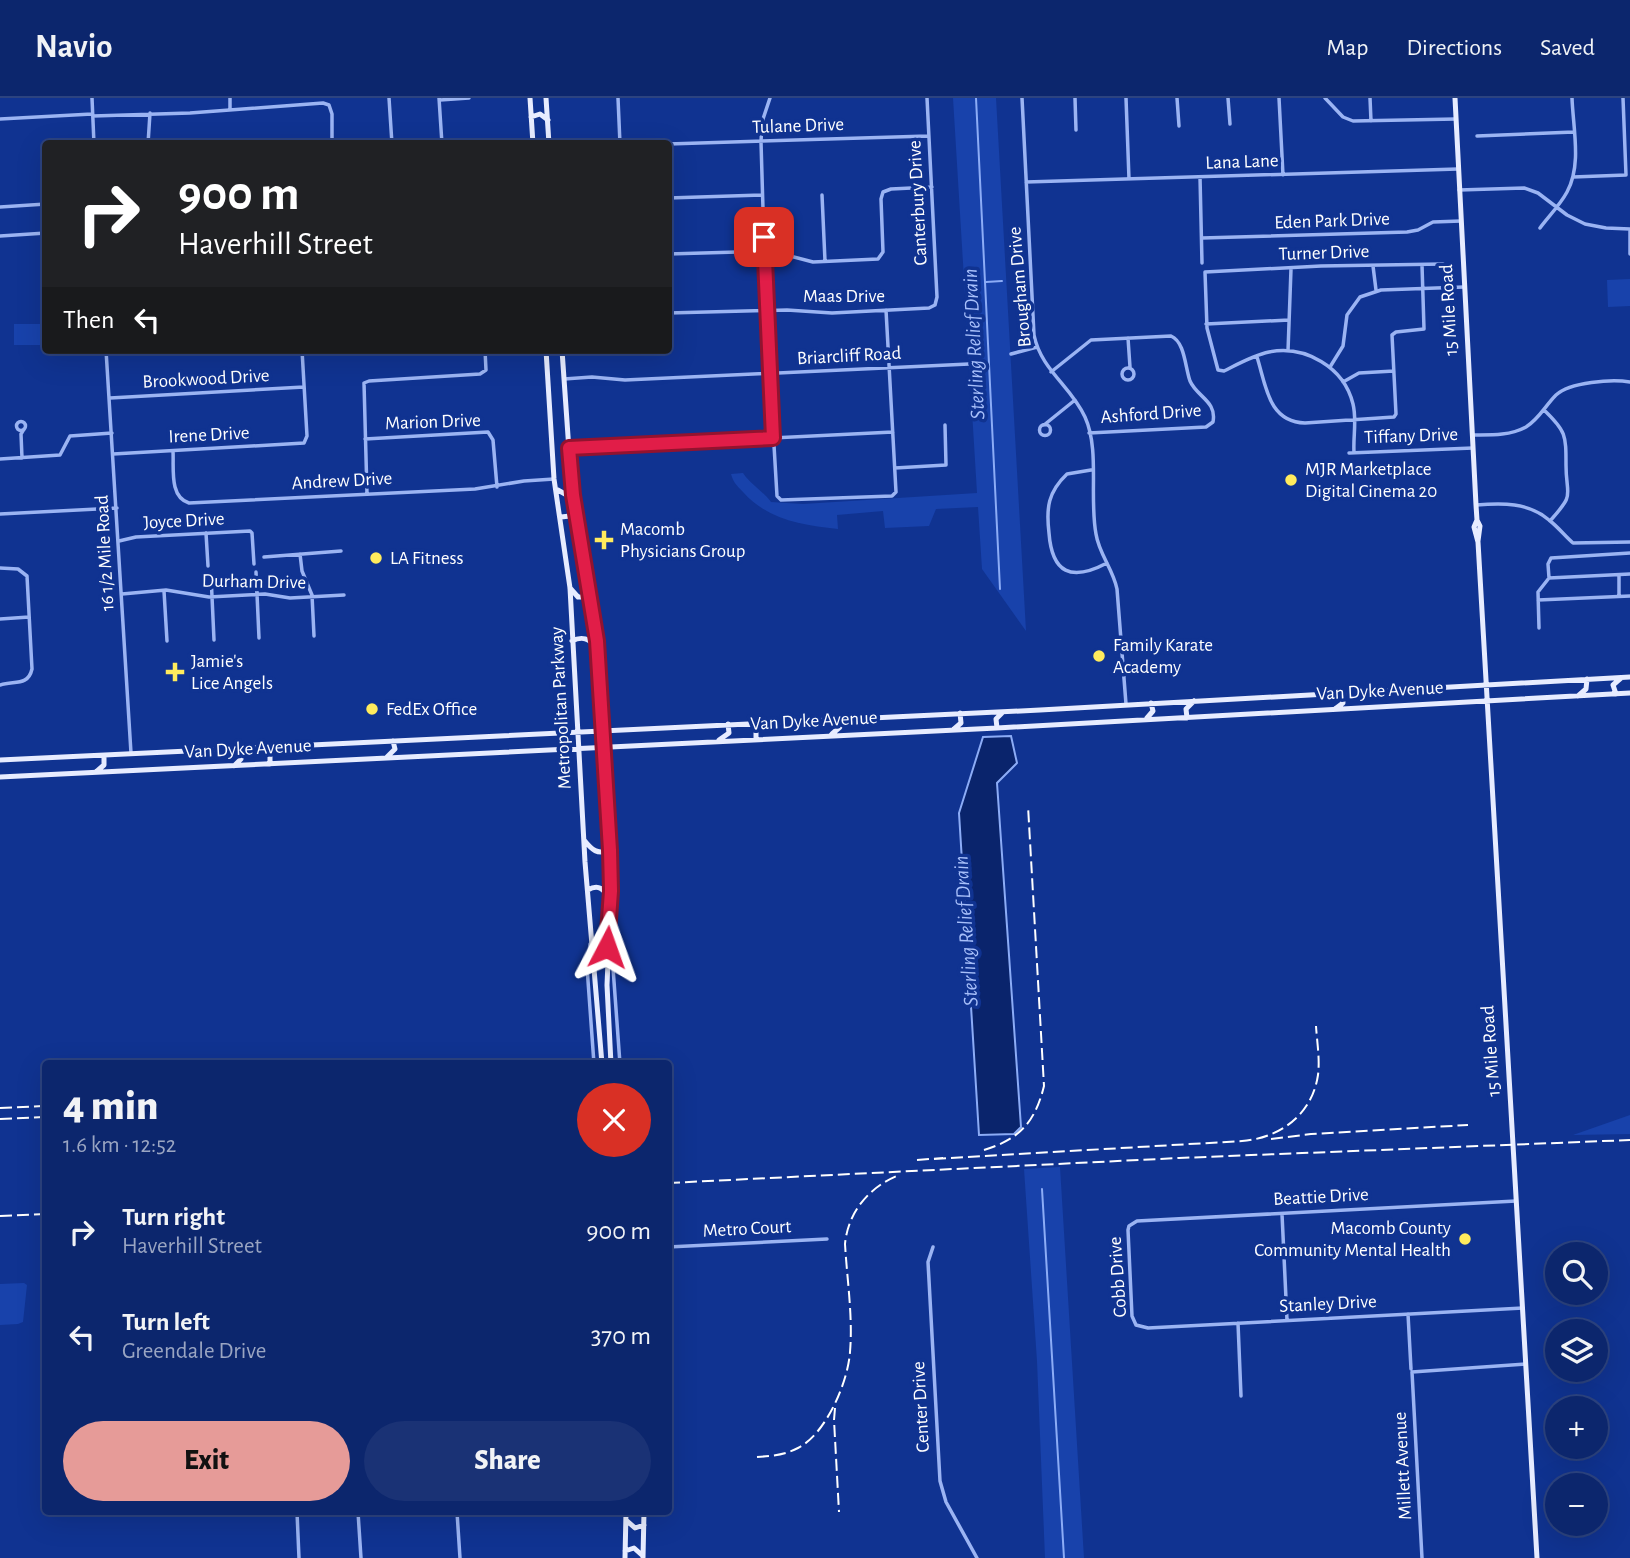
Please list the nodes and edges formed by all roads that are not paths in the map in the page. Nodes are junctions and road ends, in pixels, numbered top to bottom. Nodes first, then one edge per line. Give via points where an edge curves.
1 (92, 98) edge
2 (230, 98) edge
3 (389, 98) edge
4 (469, 98) edge
5 (530, 98) edge
6 (546, 98) edge
7 (618, 98) edge
8 (770, 98) edge
9 (926, 98) edge
10 (1022, 98) edge
11 (1075, 98) edge
12 (1126, 98) edge
13 (1177, 98) edge
14 (1228, 98) edge
15 (1279, 98) edge
16 (1325, 98) edge
17 (1370, 98) edge
18 (1455, 98) edge
19 (1572, 98) edge
20 (1623, 98) edge
21 (440, 99) edge
22 (230, 110) junction
23 (150, 113) junction
24 (92, 115) junction
25 (531, 117) junction
26 (1455, 118) junction
27 (0, 119) edge
28 (548, 120) junction
29 (1371, 121) junction
30 (1230, 124) dead end
31 (1178, 126) dead end
32 (1076, 130) dead end
33 (1574, 132) junction
34 (928, 136) junction
35 (1477, 136) dead end
36 (94, 140) edge
37 (148, 140) edge
38 (332, 140) edge
39 (392, 140) edge
40 (442, 140) edge
41 (533, 140) edge
42 (549, 140) edge
43 (620, 140) edge
44 (761, 142) junction
45 (672, 144) edge
46 (1458, 169) junction
47 (1283, 175) junction
48 (1200, 177) junction
49 (1573, 177) junction
50 (1129, 179) junction
51 (1027, 182) junction
52 (932, 187) junction
53 (1459, 190) junction
54 (762, 195) junction
55 (822, 195) dead end
56 (672, 198) edge
57 (42, 204) edge
58 (0, 206) edge
59 (1557, 207) junction
60 (1461, 221) junction
61 (1540, 228) dead end
62 (1630, 229) edge
63 (42, 233) edge
64 (0, 236) edge
65 (1202, 239) junction
66 (764, 251) junction
67 (672, 254) edge
68 (1630, 254) edge
69 (825, 261) junction
70 (1202, 263) dead end
71 (1443, 264) dead end
72 (1422, 265) junction
73 (1373, 266) junction
74 (1291, 268) junction
75 (1464, 287) junction
76 (1423, 288) junction
77 (1376, 290) junction
78 (934, 305) joint
79 (766, 310) junction
80 (886, 310) junction
81 (672, 313) edge
82 (1289, 320) junction
83 (1206, 324) junction
84 (1128, 338) junction
85 (1037, 347) junction
86 (1288, 351) junction
87 (106, 354) edge
88 (302, 354) edge
89 (485, 354) edge
90 (546, 354) edge
91 (561, 354) edge
92 (1011, 354) dead end
93 (1257, 356) junction
94 (969, 364) dead end
95 (1129, 367) dead end
96 (1330, 367) junction
97 (889, 368) junction
98 (1394, 371) junction
99 (1051, 372) junction
100 (770, 373) junction
101 (564, 379) junction
102 (1343, 382) junction
103 (1629, 382) edge
104 (303, 387) junction
105 (109, 398) junction
106 (1075, 400) junction
107 (1544, 410) junction
108 (1355, 420) junction
109 (945, 425) dead end
110 (1049, 426) junction
111 (21, 429) dead end
112 (893, 432) junction
113 (112, 433) junction
114 (1089, 433) junction
115 (1472, 435) junction
116 (773, 438) junction
117 (365, 439) junction
118 (569, 448) junction
119 (1473, 448) junction
120 (173, 451) junction
121 (113, 454) junction
122 (22, 458) junction
123 (0, 459) edge
124 (895, 468) junction
125 (1092, 470) junction
126 (554, 479) junction
127 (497, 487) junction
128 (556, 489) junction
129 (573, 490) junction
130 (367, 494) junction
131 (1476, 505) junction
132 (117, 508) junction
133 (0, 514) edge
134 (561, 517) junction
135 (1550, 521) junction
136 (578, 522) junction
137 (206, 533) junction
138 (118, 541) junction
139 (1630, 542) edge
140 (341, 551) dead end
141 (1630, 553) edge
142 (300, 554) junction
143 (264, 557) dead end
144 (1107, 563) junction
145 (254, 564) dead end
146 (208, 566) dead end
147 (0, 568) edge
148 (256, 572) dead end
149 (211, 575) dead end
150 (1619, 575) junction
151 (1630, 575) edge
152 (1549, 578) junction
153 (570, 588) junction
154 (164, 590) junction
155 (122, 594) junction
156 (257, 594) junction
157 (344, 595) dead end
158 (1619, 596) junction
159 (1630, 596) edge
160 (212, 597) junction
161 (312, 597) junction
162 (592, 597) junction
163 (1537, 600) junction
164 (29, 617) junction
165 (0, 619) edge
166 (1539, 628) dead end
167 (314, 636) dead end
168 (259, 638) dead end
169 (214, 640) dead end
170 (167, 641) dead end
171 (572, 642) junction
172 (598, 650) junction
173 (1630, 677) edge
174 (1620, 678) junction
175 (1587, 679) junction
176 (1486, 684) junction
177 (0, 685) edge
178 (1381, 691) junction
179 (1342, 693) junction
180 (1630, 693) edge
181 (1616, 694) junction
182 (1578, 696) junction
183 (1194, 701) junction
184 (1486, 701) junction
185 (1151, 703) junction
186 (1126, 705) junction
187 (1373, 707) junction
188 (1335, 709) junction
189 (1005, 711) junction
190 (960, 713) junction
191 (1187, 718) junction
192 (841, 719) junction
193 (1144, 720) junction
194 (765, 722) junction
195 (728, 724) junction
196 (997, 728) junction
197 (603, 730) junction
198 (951, 730) junction
199 (577, 732) junction
200 (829, 735) junction
201 (482, 737) junction
202 (756, 739) junction
203 (393, 741) junction
204 (716, 741) junction
205 (277, 747) junction
206 (604, 747) junction
207 (473, 748) junction
208 (578, 748) junction
209 (241, 749) junction
210 (131, 755) junction
211 (104, 756) junction
212 (384, 758) junction
213 (0, 760) edge
214 (270, 764) junction
215 (234, 766) junction
216 (96, 772) junction
217 (0, 777) edge
218 (584, 840) junction
219 (610, 850) junction
220 (587, 890) junction
221 (610, 899) junction
222 (609, 919) junction
223 (592, 939) junction
224 (594, 1060) edge
225 (602, 1060) edge
226 (611, 1060) edge
227 (620, 1060) edge
228 (1516, 1201) junction
229 (1282, 1213) junction
230 (1129, 1226) joint
231 (827, 1239) dead end
232 (672, 1247) edge
233 (933, 1247) dead end
234 (1523, 1308) junction
235 (1408, 1314) junction
236 (1287, 1320) junction
237 (1238, 1323) junction
238 (1136, 1325) joint
239 (1526, 1364) junction
240 (1411, 1371) junction
241 (1241, 1396) dead end
242 (297, 1515) edge
243 (358, 1515) edge
244 (457, 1515) edge
245 (626, 1515) edge
246 (644, 1515) edge
247 (626, 1520) junction
248 (644, 1525) junction
249 (625, 1554) edge
250 (643, 1557) edge
251 (299, 1558) edge
252 (361, 1558) edge
253 (460, 1558) edge
254 (976, 1558) edge
255 (1422, 1558) edge
256 (1537, 1558) edge

1 - 24 street
2 - 22 street
3 - 39 street
4 - 21 street
5 - 25 main road
6 - 28 main road
7 - 43 street
8 - 44 street via 762,118
9 - 34 street, Canterbury Drive
10 - 51 street, Brougham Drive
11 - 32 street
12 - 50 street
13 - 31 street
14 - 30 street
15 - 47 street
16 - 29 street via 1347,120
17 - 29 street
18 - 26 main road, 15 Mile Road
19 - 33 street
20 - 49 street via 1626,175
21 - 40 street
22 - 23 street
22 - 38 street via 329,105
23 - 24 street
23 - 37 street
24 - 27 street
24 - 36 street
25 - 28 main road via 540,114
25 - 41 main road
26 - 29 street
26 - 46 main road, 15 Mile Road
28 - 42 main road
33 - 35 street
33 - 49 street
34 - 44 street, Tulane Drive
34 - 52 street, Canterbury Drive
44 - 45 street, Tulane Drive
44 - 54 street
46 - 47 street, Lana Lane
46 - 53 main road, 15 Mile Road
47 - 48 street, Lana Lane
48 - 50 street, Lana Lane
48 - 65 street
49 - 59 street
50 - 51 street, Lana Lane
51 - 85 street, Brougham Drive
52 - 69 street via 883,192 880,257
52 - 78 street, Canterbury Drive
53 - 59 street via 1524,188
53 - 60 main road, 15 Mile Road
54 - 56 street
54 - 66 street
55 - 69 street
57 - 58 street
59 - 61 street
59 - 62 street via 1592,226
60 - 65 street, Eden Park Drive via 1433,222 1407,232
60 - 75 main road, 15 Mile Road
62 - 68 street
63 - 64 street
65 - 70 street
66 - 67 street
66 - 69 street
66 - 79 street
71 - 72 street, Turner Drive
72 - 73 street, Turner Drive
72 - 76 street
73 - 74 street, Turner Drive
73 - 77 street
74 - 82 street
74 - 83 street, Turner Drive via 1205,272
75 - 76 street
75 - 115 main road, 15 Mile Road
76 - 77 street
76 - 98 street via 1424,328 1392,333
77 - 96 street via 1360,297 1349,310 1343,345
78 - 80 street, Maas Drive
79 - 80 street, Maas Drive
79 - 81 street, Maas Drive
79 - 100 street
80 - 97 street
82 - 83 street
82 - 86 street
83 - 93 street via 1220,371
84 - 95 street
84 - 99 street via 1091,340
84 - 114 street, Ashford Drive via 1177,339 1191,383 1212,407 1213,422 1202,427
85 - 92 street
85 - 99 street, Brougham Drive
86 - 93 street
86 - 96 street
87 - 105 street, 16 1/2 Mile Road
88 - 104 street
89 - 117 street via 485,372 477,375 364,383
90 - 126 main road, Metropolitan Parkway
91 - 101 main road, Metropolitan Parkway
93 - 108 street via 1268,397 1278,414 1295,423
94 - 97 street, Briarcliff Road
96 - 102 street
97 - 100 street, Briarcliff Road
97 - 112 street
98 - 102 street via 1359,373
98 - 108 street via 1395,417
99 - 106 street, Brougham Drive
100 - 101 street, Briarcliff Road
100 - 116 street
101 - 118 main road, Metropolitan Parkway
102 - 108 street
103 - 107 street via 1567,388
104 - 105 street, Brookwood Drive
104 - 120 street, Irene Drive via 306,441 300,444
105 - 113 street, 16 1/2 Mile Road
106 - 110 street
106 - 114 street, Brougham Drive
107 - 115 street via 1529,425 1511,433
107 - 135 street via 1565,435 1569,487 1566,503
108 - 119 street, Tiffany Drive via 1352,452
109 - 124 street via 946,465
110 - 110 street via 1039,429 1042,435 1049,434
111 - 122 street
112 - 116 street
112 - 124 street
113 - 121 street, 16 1/2 Mile Road
113 - 122 street via 70,436 60,455
114 - 125 street, Brougham Drive
115 - 119 main road, 15 Mile Road
116 - 118 street
116 - 124 street via 779,499 895,494
117 - 127 street, Marion Drive via 491,433
117 - 130 street
118 - 129 main road, Metropolitan Parkway
119 - 131 main road, 15 Mile Road
120 - 121 street, Irene Drive
120 - 130 street, Andrew Drive via 176,491 186,502
121 - 132 street, 16 1/2 Mile Road
122 - 123 street
125 - 144 street, Brougham Drive via 1096,536
125 - 144 street via 1067,474 1051,496 1047,512 1050,549 1057,564 1072,572
126 - 127 street, Andrew Drive
126 - 128 main road, Metropolitan Parkway
127 - 130 street, Andrew Drive
128 - 129 main road via 565,494
128 - 134 main road, Metropolitan Parkway
129 - 136 main road, Metropolitan Parkway
131 - 135 street via 1515,504
131 - 176 main road, 15 Mile Road
132 - 133 street
132 - 138 street, 16 1/2 Mile Road
134 - 136 main road
134 - 153 main road, Metropolitan Parkway
135 - 139 street via 1573,543
136 - 162 main road, Metropolitan Parkway
137 - 138 street, Joyce Drive
137 - 145 street, Joyce Drive via 252,532
137 - 146 street
138 - 155 street, 16 1/2 Mile Road
140 - 142 street
141 - 152 street via 1554,557 1549,562
142 - 143 street
142 - 161 street
144 - 186 street, Brougham Drive via 1118,597
147 - 164 street via 24,572
148 - 156 street
149 - 160 street
150 - 151 street
150 - 152 street
150 - 158 street
152 - 163 street
153 - 162 main road via 578,597
153 - 171 main road, Metropolitan Parkway
154 - 155 street, Durham Drive
154 - 160 street, Durham Drive
154 - 170 street
155 - 210 street, 16 1/2 Mile Road
156 - 160 street, Durham Drive
156 - 161 street, Durham Drive
156 - 168 street
157 - 161 street, Durham Drive
158 - 159 street
158 - 163 street
160 - 169 street
161 - 167 street
162 - 172 main road, Metropolitan Parkway
163 - 166 street
164 - 165 street
164 - 177 street via 31,674 25,681
171 - 172 main road via 587,639
171 - 199 main road, Metropolitan Parkway
172 - 197 main road, Metropolitan Parkway
173 - 174 main road, Van Dyke Avenue
174 - 175 main road, Van Dyke Avenue
174 - 181 main road via 1613,685
175 - 176 main road, Van Dyke Avenue
175 - 182 main road via 1586,689
176 - 178 main road, Van Dyke Avenue
176 - 184 main road, 15 Mile Road
178 - 179 main road, Van Dyke Avenue
178 - 187 main road via 1373,696
179 - 183 main road, Van Dyke Avenue
179 - 188 main road via 1344,701
180 - 181 main road, Van Dyke Avenue
181 - 182 main road, Van Dyke Avenue
182 - 184 main road, Van Dyke Avenue
183 - 185 main road, Van Dyke Avenue
183 - 191 main road via 1186,709
184 - 187 main road, Van Dyke Avenue
184 - 228 main road, 15 Mile Road
185 - 186 main road, Van Dyke Avenue
185 - 193 main road via 1153,711
186 - 189 main road, Van Dyke Avenue
187 - 188 main road, Van Dyke Avenue
188 - 191 main road, Van Dyke Avenue
189 - 190 main road, Van Dyke Avenue
189 - 196 main road via 996,719
190 - 192 main road, Van Dyke Avenue
190 - 198 main road via 961,723
191 - 193 main road, Van Dyke Avenue
192 - 194 main road, Van Dyke Avenue
192 - 200 main road via 839,730
193 - 196 main road, Van Dyke Avenue
194 - 195 main road, Van Dyke Avenue
194 - 202 main road via 756,729
195 - 197 main road, Van Dyke Avenue
195 - 204 main road via 729,733
196 - 198 main road, Van Dyke Avenue
197 - 199 main road, Van Dyke Avenue
197 - 206 main road, Metropolitan Parkway
198 - 200 main road, Van Dyke Avenue
199 - 201 main road, Van Dyke Avenue
199 - 208 main road, Metropolitan Parkway
200 - 202 main road, Van Dyke Avenue
201 - 203 main road, Van Dyke Avenue
201 - 207 main road
202 - 204 main road, Van Dyke Avenue
203 - 205 main road, Van Dyke Avenue
203 - 212 main road via 394,752
204 - 206 main road, Van Dyke Avenue
205 - 209 main road, Van Dyke Avenue
205 - 214 main road via 270,754
206 - 208 main road, Van Dyke Avenue
206 - 219 main road, Metropolitan Parkway
207 - 208 main road, Van Dyke Avenue
207 - 212 main road, Van Dyke Avenue
208 - 218 main road, Metropolitan Parkway
209 - 210 main road, Van Dyke Avenue
209 - 215 main road via 242,759
210 - 211 main road, Van Dyke Avenue
211 - 213 main road, Van Dyke Avenue
211 - 216 main road via 104,765
212 - 214 main road, Van Dyke Avenue
214 - 215 main road, Van Dyke Avenue
215 - 216 main road, Van Dyke Avenue
216 - 217 main road, Van Dyke Avenue
218 - 219 main road via 594,851
218 - 220 main road, Metropolitan Parkway
219 - 221 main road, Metropolitan Parkway
220 - 221 main road via 600,888
220 - 223 main road, Metropolitan Parkway
221 - 222 main road, Metropolitan Parkway
222 - 226 main road, Metropolitan Parkway
222 - 227 street
223 - 224 street via 587,967
223 - 225 main road, Metropolitan Parkway
228 - 229 street, Beattie Drive
228 - 234 main road, 15 Mile Road
229 - 230 street, Beattie Drive via 1141,1221
229 - 236 street
230 - 238 street, Cobb Drive
231 - 232 street, Metro Court
233 - 254 street, Center Drive via 928,1262 940,1481
234 - 235 street, Stanley Drive
234 - 239 main road, 15 Mile Road
235 - 236 street, Stanley Drive
235 - 240 street, Millett Avenue
236 - 237 street, Stanley Drive
237 - 238 street, Stanley Drive
237 - 241 street
239 - 240 street
239 - 256 main road, 15 Mile Road
240 - 255 street, Millett Avenue
242 - 251 street
243 - 252 street
244 - 253 street
245 - 247 main road
246 - 248 main road
247 - 248 main road via 635,1528
247 - 249 main road
248 - 250 main road
249 - 250 main road via 634,1548

